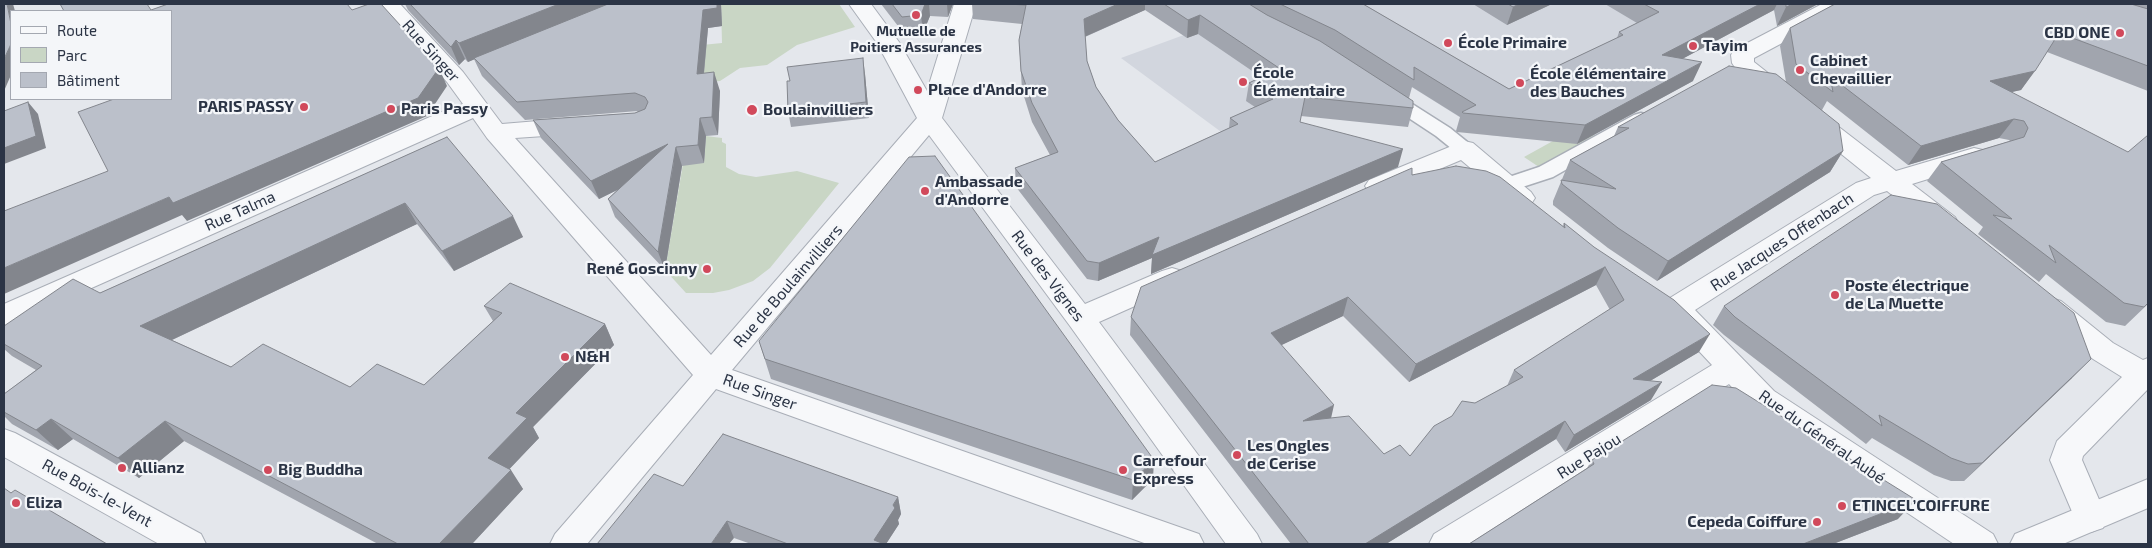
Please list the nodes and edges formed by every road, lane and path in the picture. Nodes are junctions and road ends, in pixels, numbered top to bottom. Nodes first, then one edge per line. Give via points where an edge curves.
1 (388, 4) edge
2 (860, 4) edge
3 (965, 4) edge
4 (1838, 4) edge
5 (1371, 85) edge
6 (477, 108) junction
7 (1657, 110) edge
8 (930, 120) junction
9 (594, 124) edge
10 (496, 132) junction
11 (1464, 149) junction
12 (1992, 151) edge
13 (1892, 181) junction
14 (1507, 185) junction
15 (1354, 197) edge
16 (1543, 214) edge
17 (1967, 241) edge
18 (1192, 269) edge
19 (1653, 293) edge
20 (2035, 296) edge
21 (1675, 309) junction
22 (4, 316) edge
23 (1080, 318) junction
24 (1732, 368) junction
25 (2146, 372) edge
26 (711, 375) junction
27 (4, 442) edge
28 (2148, 493) edge
29 (2091, 518) junction
30 (190, 544) edge
31 (567, 544) edge
32 (1188, 544) edge
33 (1244, 544) edge
34 (1446, 544) edge
35 (1981, 544) edge
36 (2027, 544) edge

1 - 6 street, Rue Singer via 466,73
2 - 8 street, Rue des Vignes via 888,42
3 - 8 street, Rue de Boulainvilliers
4 - 13 street via 1742,55 1736,67
5 - 11 street
6 - 10 street, Rue Singer
6 - 22 street, Rue Talma via 438,122
7 - 14 street via 1546,172
8 - 23 street, Rue des Vignes
8 - 26 street, Rue de Boulainvilliers
9 - 10 street
10 - 26 street, Rue Singer
11 - 14 street
11 - 15 street
12 - 13 street, Rue Jacques Offenbach
13 - 17 street
13 - 21 street, Rue Jacques Offenbach via 1866,189
14 - 16 street
18 - 23 street
19 - 21 street, Rue du Général Aubé
20 - 25 street via 2103,351
21 - 24 street, Rue du Général Aubé
23 - 33 street, Rue des Vignes
24 - 34 street, Rue Pajou
24 - 35 street, Rue du Général Aubé via 1763,400
25 - 29 street via 2068,450 2066,460
26 - 31 street, Rue de Boulainvilliers
26 - 32 street, Rue Singer
27 - 30 street, Rue Bois-le-Vent
28 - 29 street
29 - 36 street

